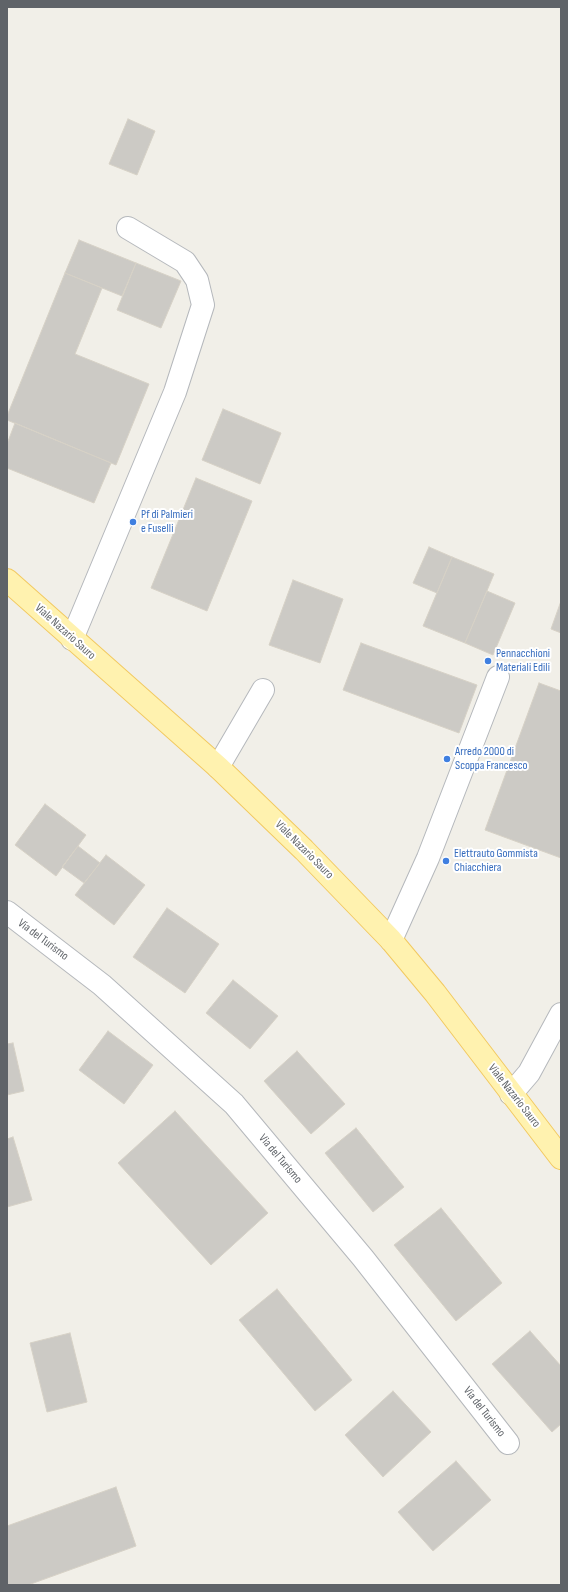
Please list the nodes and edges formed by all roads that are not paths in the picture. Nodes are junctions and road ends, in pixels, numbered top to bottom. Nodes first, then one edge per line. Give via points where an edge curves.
1 (128, 228) dead end
2 (7, 580) edge
3 (72, 639) junction
4 (498, 677) dead end
5 (262, 690) dead end
6 (218, 767) junction
7 (8, 917) edge
8 (391, 940) junction
9 (561, 1014) edge
10 (511, 1094) junction
11 (561, 1158) edge
12 (508, 1443) dead end

1 - 3 street via 185,262 196,280 203,305 175,392
2 - 3 main road, Viale Nazario Sauro
3 - 6 main road, Viale Nazario Sauro
4 - 8 street via 428,858
5 - 6 street
6 - 8 main road, Viale Nazario Sauro via 304,850
7 - 12 street, Via del Turismo via 102,985 234,1104 363,1258
8 - 10 main road, Viale Nazario Sauro via 435,993
9 - 10 street via 529,1073
10 - 11 main road, Viale Nazario Sauro

